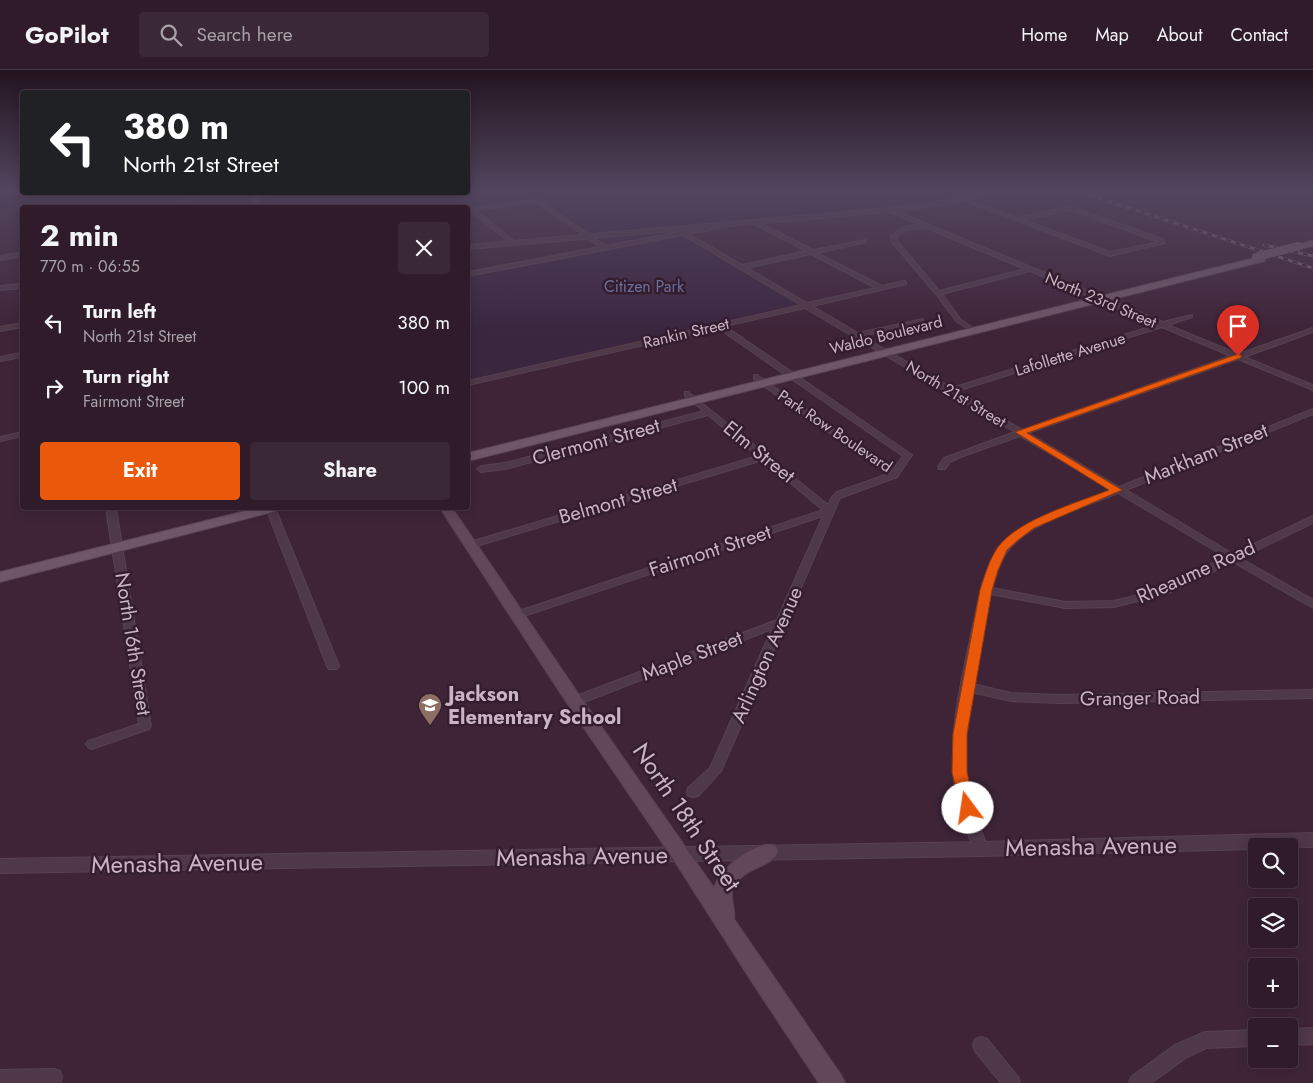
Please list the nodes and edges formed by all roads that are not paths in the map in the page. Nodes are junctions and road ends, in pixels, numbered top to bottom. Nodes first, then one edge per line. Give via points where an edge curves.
1 (507, 237) edge
2 (575, 237) edge
3 (591, 237) edge
4 (666, 237) edge
5 (691, 237) edge
6 (784, 237) edge
7 (893, 237) edge
8 (953, 237) edge
9 (1066, 237) edge
10 (1152, 237) edge
11 (864, 241) dead end
12 (514, 243) junction
13 (1308, 246) edge
14 (470, 247) edge
15 (605, 248) junction
16 (812, 252) junction
17 (20, 254) edge
18 (0, 258) edge
19 (1259, 258) junction
20 (741, 267) junction
21 (1029, 270) junction
22 (470, 274) edge
23 (904, 283) dead end
24 (20, 286) edge
25 (0, 288) edge
26 (881, 288) junction
27 (938, 292) junction
28 (1090, 296) junction
29 (1101, 300) junction
30 (806, 305) junction
31 (1190, 316) dead end
32 (922, 320) dead end
33 (20, 325) edge
34 (719, 325) junction
35 (1162, 325) junction
36 (0, 329) edge
37 (970, 329) junction
38 (1313, 330) edge
39 (1303, 334) junction
40 (857, 335) junction
41 (1313, 338) edge
42 (882, 350) junction
43 (20, 355) edge
44 (1238, 356) junction
45 (0, 359) edge
46 (790, 373) junction
47 (761, 380) junction
48 (470, 382) edge
49 (1313, 388) edge
50 (951, 391) junction
51 (692, 398) junction
52 (1313, 411) edge
53 (709, 412) junction
54 (1020, 432) junction
55 (20, 434) edge
56 (0, 439) edge
57 (470, 448) edge
58 (470, 457) edge
59 (765, 457) junction
60 (942, 467) dead end
61 (481, 469) dead end
62 (894, 475) junction
63 (1117, 490) junction
64 (111, 510) edge
65 (226, 510) edge
66 (261, 510) edge
67 (271, 510) edge
68 (447, 510) edge
69 (830, 511) junction
70 (1313, 519) edge
71 (117, 542) junction
72 (470, 544) junction
73 (1232, 558) junction
74 (0, 567) edge
75 (0, 577) edge
76 (986, 590) junction
77 (1313, 605) edge
78 (517, 615) junction
79 (781, 622) junction
80 (333, 666) dead end
81 (968, 687) junction
82 (1313, 694) edge
83 (575, 701) junction
84 (92, 744) dead end
85 (693, 792) dead end
86 (1313, 840) edge
87 (981, 849) junction
88 (769, 852) junction
89 (681, 854) junction
90 (0, 866) edge
91 (726, 922) junction
92 (1313, 1036) edge
93 (1298, 1037) edge
94 (1248, 1038) edge
95 (981, 1045) dead end
96 (54, 1077) dead end
97 (0, 1078) edge
98 (32, 1080) edge
99 (833, 1083) edge
100 (1012, 1083) edge
101 (1137, 1083) edge

1 - 12 street
2 - 12 street
3 - 15 street
4 - 15 street
5 - 20 street, North 21st Street
6 - 16 street
7 - 27 street
8 - 21 street, North 23rd Street
9 - 10 street via 1110,254 1162,243
11 - 16 street
12 - 14 street
13 - 19 main road, Waldo Boulevard, bridge
15 - 22 street
16 - 20 street
16 - 26 street
17 - 18 street
19 - 28 main road, Waldo Boulevard
19 - 29 main road, Waldo Boulevard
20 - 30 street, North 21st Street
21 - 27 street
21 - 28 street, North 23rd Street
23 - 26 street, Rankin Street
24 - 25 street
26 - 30 street, Rankin Street
27 - 37 street via 959,321
28 - 29 street, North 23rd Street
28 - 37 main road, Waldo Boulevard
29 - 35 street, North 23rd Street
29 - 37 main road, Waldo Boulevard
30 - 34 street, Rankin Street
30 - 40 street, North 21st Street
31 - 35 street, Lafollette Avenue
32 - 40 street
33 - 36 street
34 - 46 street, Park Row Boulevard
34 - 48 street, Rankin Street
35 - 44 street, North 23rd Street
35 - 50 street, Lafollette Avenue
37 - 42 main road, Waldo Boulevard
38 - 39 street
39 - 41 street
39 - 44 street
40 - 42 street, North 21st Street
42 - 46 main road, Waldo Boulevard
42 - 50 street, North 21st Street
43 - 45 street
44 - 49 street, North 23rd Street
44 - 54 street
46 - 47 main road, Waldo Boulevard
46 - 62 street, Park Row Boulevard via 908,455
47 - 51 main road, Waldo Boulevard
47 - 62 street, Park Row Boulevard
50 - 54 street, North 21st Street
51 - 53 street, Elm Street
51 - 57 main road, Waldo Boulevard
51 - 58 main road, Waldo Boulevard
52 - 63 street, Markham Street
53 - 59 street, Elm Street
53 - 61 street, Clermont Street via 505,466
54 - 60 street via 947,460
54 - 63 street, North 21st Street
55 - 56 street
59 - 69 street, Elm Street
59 - 72 street, Belmont Street
62 - 69 street via 836,496
63 - 73 street, North 21st Street
63 - 76 street, Markham Street via 1030,526 1014,537 1002,549
64 - 71 street, North 16th Street
65 - 71 main road
66 - 71 main road
67 - 80 street
68 - 72 main road, North 18th Street
69 - 78 street, Fairmont Street
69 - 79 street, Arlington Avenue
70 - 73 street, Rheaume Road
71 - 74 main road
71 - 75 main road
71 - 84 street, North 16th Street via 145,726
72 - 78 main road, North 18th Street
73 - 76 street, Rheaume Road via 1162,592 1114,604 1065,605
73 - 77 street, North 21st Street
76 - 81 street, Markham Street
78 - 83 main road, North 18th Street
79 - 83 street, Maple Street
79 - 85 street, Arlington Avenue via 715,771
81 - 82 street, Granger Road via 1010,697 1059,699
81 - 87 street, Markham Street via 960,734 960,772 964,797
83 - 89 main road, North 18th Street
86 - 87 street, Menasha Avenue
87 - 88 street, Menasha Avenue
88 - 89 street, Menasha Avenue
88 - 91 main road via 733,873 726,882 722,894
89 - 90 street, Menasha Avenue
89 - 91 main road, North 18th Street
91 - 99 main road, North 18th Street
92 - 93 street
94 - 101 street via 1205,1040 1181,1051
95 - 100 street
96 - 98 street
97 - 98 street

